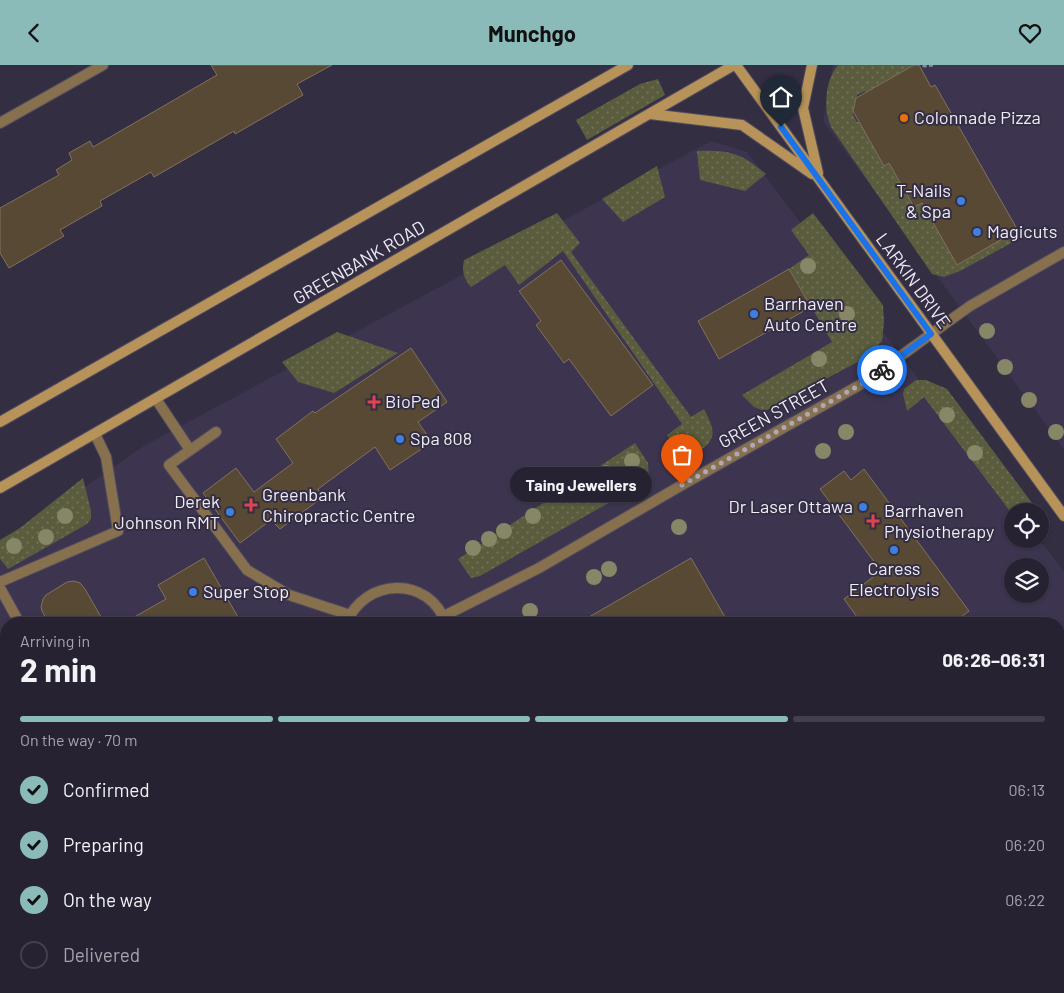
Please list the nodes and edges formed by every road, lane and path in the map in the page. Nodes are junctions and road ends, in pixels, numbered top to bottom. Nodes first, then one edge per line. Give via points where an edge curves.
1 (103, 65) edge
2 (628, 65) edge
3 (735, 65) edge
4 (812, 65) edge
5 (922, 65) edge
6 (934, 65) edge
7 (650, 114) junction
8 (0, 123) edge
9 (819, 179) junction
10 (1064, 252) edge
11 (931, 334) junction
12 (156, 399) junction
13 (0, 421) edge
14 (216, 432) dead end
15 (95, 433) junction
16 (190, 450) junction
17 (0, 489) edge
18 (1064, 516) edge
19 (0, 582) edge
20 (0, 588) edge
21 (16, 617) edge
22 (343, 617) edge
23 (349, 617) edge
24 (443, 617) edge
25 (450, 617) edge

1 - 8 street
2 - 13 main road
3 - 7 main road, GREENBANK ROAD
3 - 9 main road, LARKIN DRIVE
4 - 9 main road via 803,108
5 - 6 path
7 - 9 main road via 742,125
7 - 12 main road, GREENBANK ROAD
9 - 11 main road, LARKIN DRIVE
10 - 11 street, GREEN STREET via 970,306
11 - 18 main road, LARKIN DRIVE
11 - 25 street, GREEN STREET via 865,382
12 - 15 main road, GREENBANK ROAD
12 - 16 street
14 - 16 street
15 - 17 main road, GREENBANK ROAD
15 - 19 street via 106,457 118,531
16 - 22 street via 169,465 247,570 289,595
20 - 21 street
23 - 24 street via 359,603 371,594 400,587 431,600

